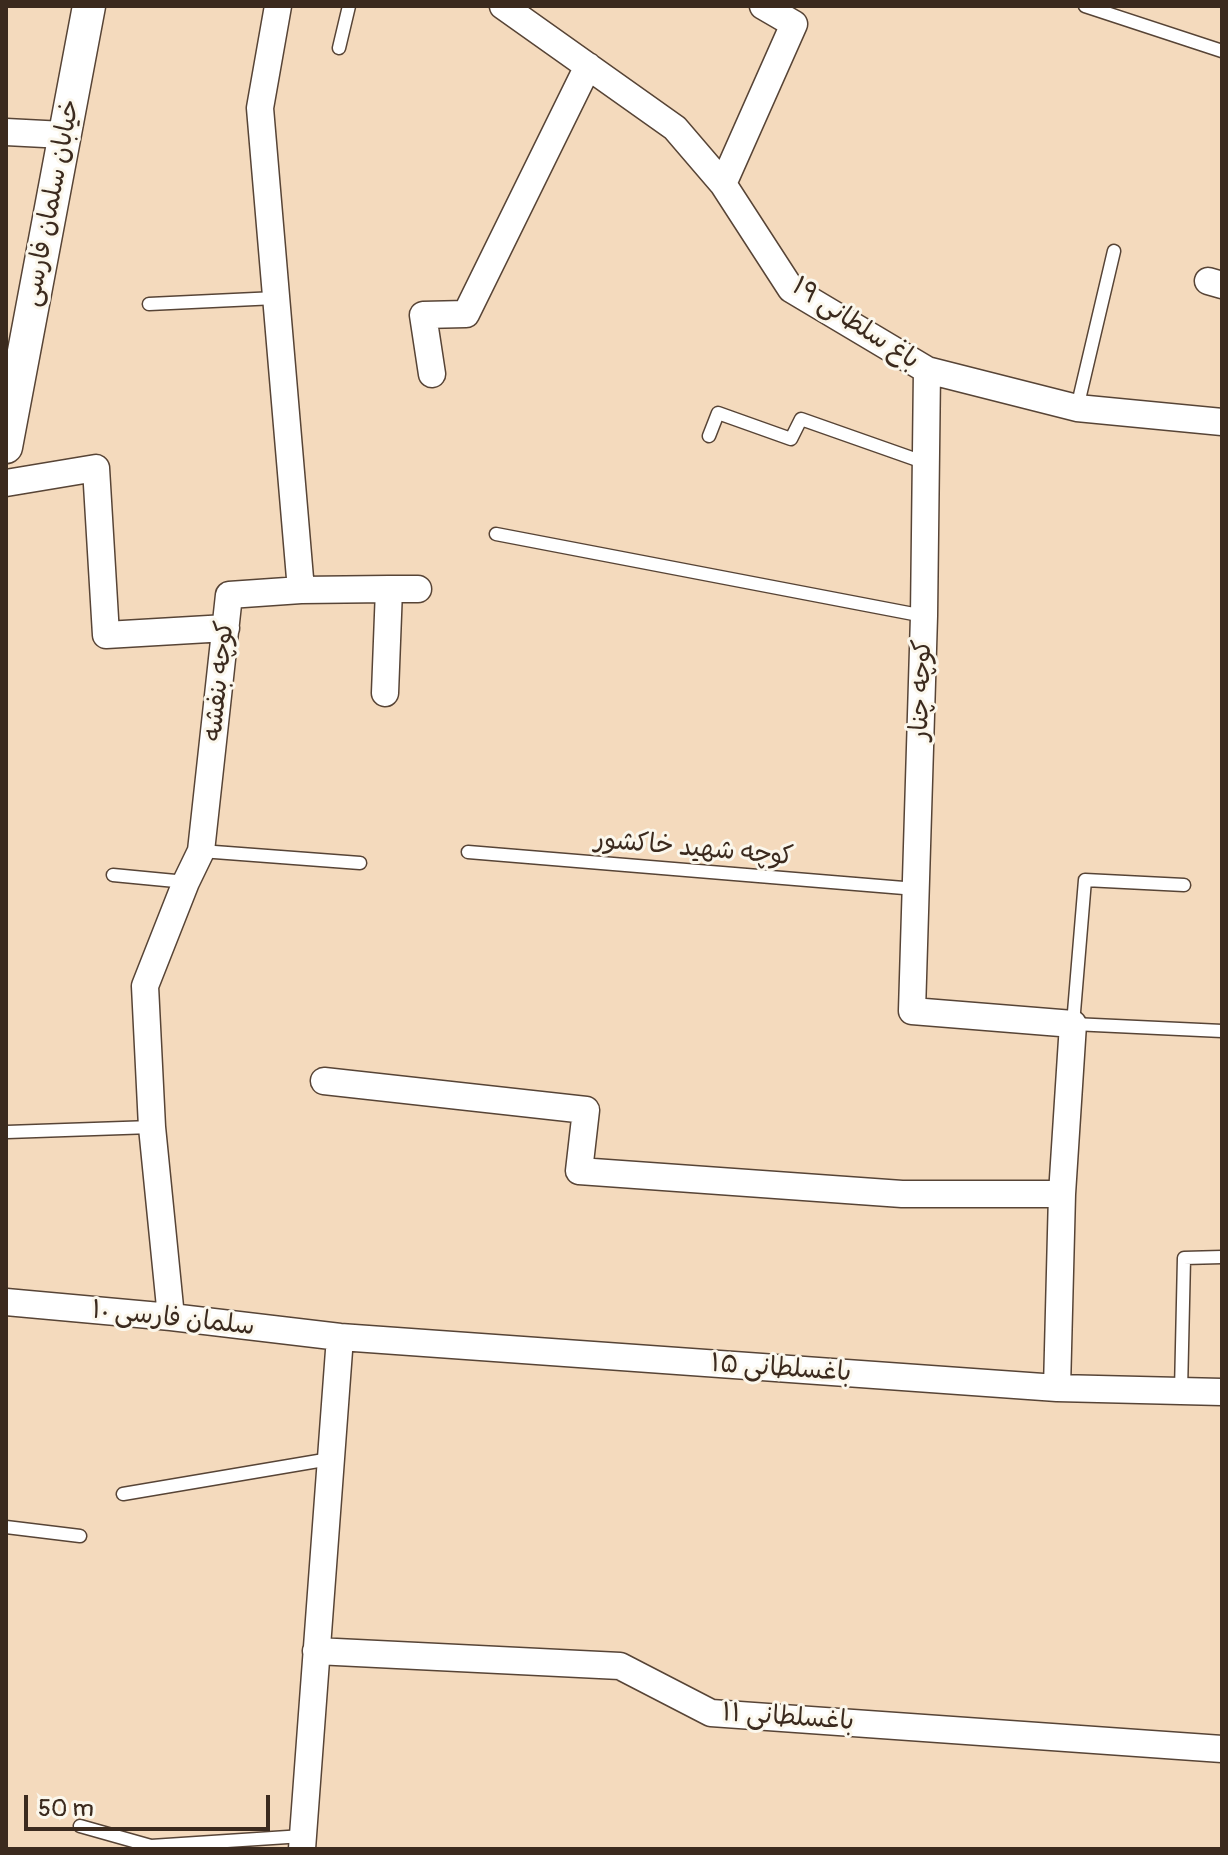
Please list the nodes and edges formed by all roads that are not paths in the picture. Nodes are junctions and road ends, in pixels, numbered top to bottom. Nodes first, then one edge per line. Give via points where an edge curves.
1 (89, 6) edge
2 (278, 6) edge
3 (349, 6) edge
4 (503, 6) edge
5 (763, 6) edge
6 (1085, 6) edge
7 (339, 48) dead end
8 (1222, 51) edge
9 (588, 66) junction
10 (6, 132) edge
11 (64, 135) junction
12 (723, 184) junction
13 (1114, 251) dead end
14 (276, 298) junction
15 (149, 304) dead end
16 (927, 370) junction
17 (432, 374) dead end
18 (1077, 408) junction
19 (1222, 422) edge
20 (709, 436) dead end
21 (6, 447) edge
22 (926, 463) junction
23 (6, 483) edge
24 (496, 534) dead end
25 (389, 589) junction
26 (418, 589) dead end
27 (301, 590) junction
28 (924, 616) junction
29 (226, 628) junction
30 (385, 693) dead end
31 (201, 851) junction
32 (468, 852) dead end
33 (360, 863) dead end
34 (113, 875) dead end
35 (186, 882) junction
36 (1184, 885) dead end
37 (916, 889) junction
38 (1073, 1024) junction
39 (1222, 1031) edge
40 (324, 1081) dead end
41 (152, 1127) junction
42 (7, 1132) edge
43 (1062, 1194) junction
44 (1222, 1257) edge
45 (6, 1302) edge
46 (171, 1317) junction
47 (340, 1337) junction
48 (1057, 1388) junction
49 (1181, 1391) junction
50 (1222, 1392) edge
51 (330, 1459) junction
52 (123, 1494) dead end
53 (6, 1527) edge
54 (80, 1536) dead end
55 (316, 1651) junction
56 (1222, 1749) edge
57 (80, 1826) dead end
58 (303, 1842) edge

1 - 11 street, خیابان سلمان فارسی
2 - 14 street via 260,108
3 - 7 lane
4 - 9 street, باغ سلطانی ۱۹
5 - 12 street via 794,24
6 - 8 lane
9 - 12 street, باغ سلطانی ۱۹ via 675,128
9 - 17 street via 466,314 423,315
10 - 11 street
11 - 21 street, خیابان سلمان فارسی
12 - 16 street, باغ سلطانی ۱۹ via 791,289
13 - 18 lane
14 - 15 lane
14 - 27 street
16 - 18 street, باغ سلطانی ۱۹
16 - 22 street, کوچه چنار
18 - 19 street, باغ سلطانی ۱۹
20 - 22 lane via 718,413 791,439 801,419
22 - 28 street, کوچه چنار
23 - 29 street via 96,468 106,635
24 - 28 lane
25 - 26 street
25 - 27 street
25 - 30 street
27 - 29 street, کوچه بنفشه via 229,595
28 - 37 street, کوچه چنار
29 - 31 street, کوچه بنفشه
31 - 33 lane
31 - 35 street, کوچه بنفشه
32 - 37 lane, کوچه شهید خاکشور
34 - 35 lane
35 - 41 street, کوچه بنفشه via 145,986
36 - 38 lane via 1085,880
37 - 38 street, کوچه چنار via 912,1011
38 - 39 lane
38 - 43 street
40 - 43 street via 586,1110 579,1171 902,1194
41 - 42 lane
41 - 46 street, کوچه بنفشه
43 - 48 street
44 - 49 lane via 1184,1258
45 - 46 street, سلمان فارسی ۱۰
46 - 47 street, سلمان فارسی ۱۰
47 - 48 street, باغسلطانی ۱۵
47 - 51 street
48 - 49 street, باغسلطانی ۱۵
49 - 50 street, باغسلطانی ۱۵
51 - 52 lane
51 - 55 street
53 - 54 lane
55 - 56 street, باغسلطانی ۱۱ via 620,1666 711,1713
55 - 58 street
57 - 58 lane via 151,1846

